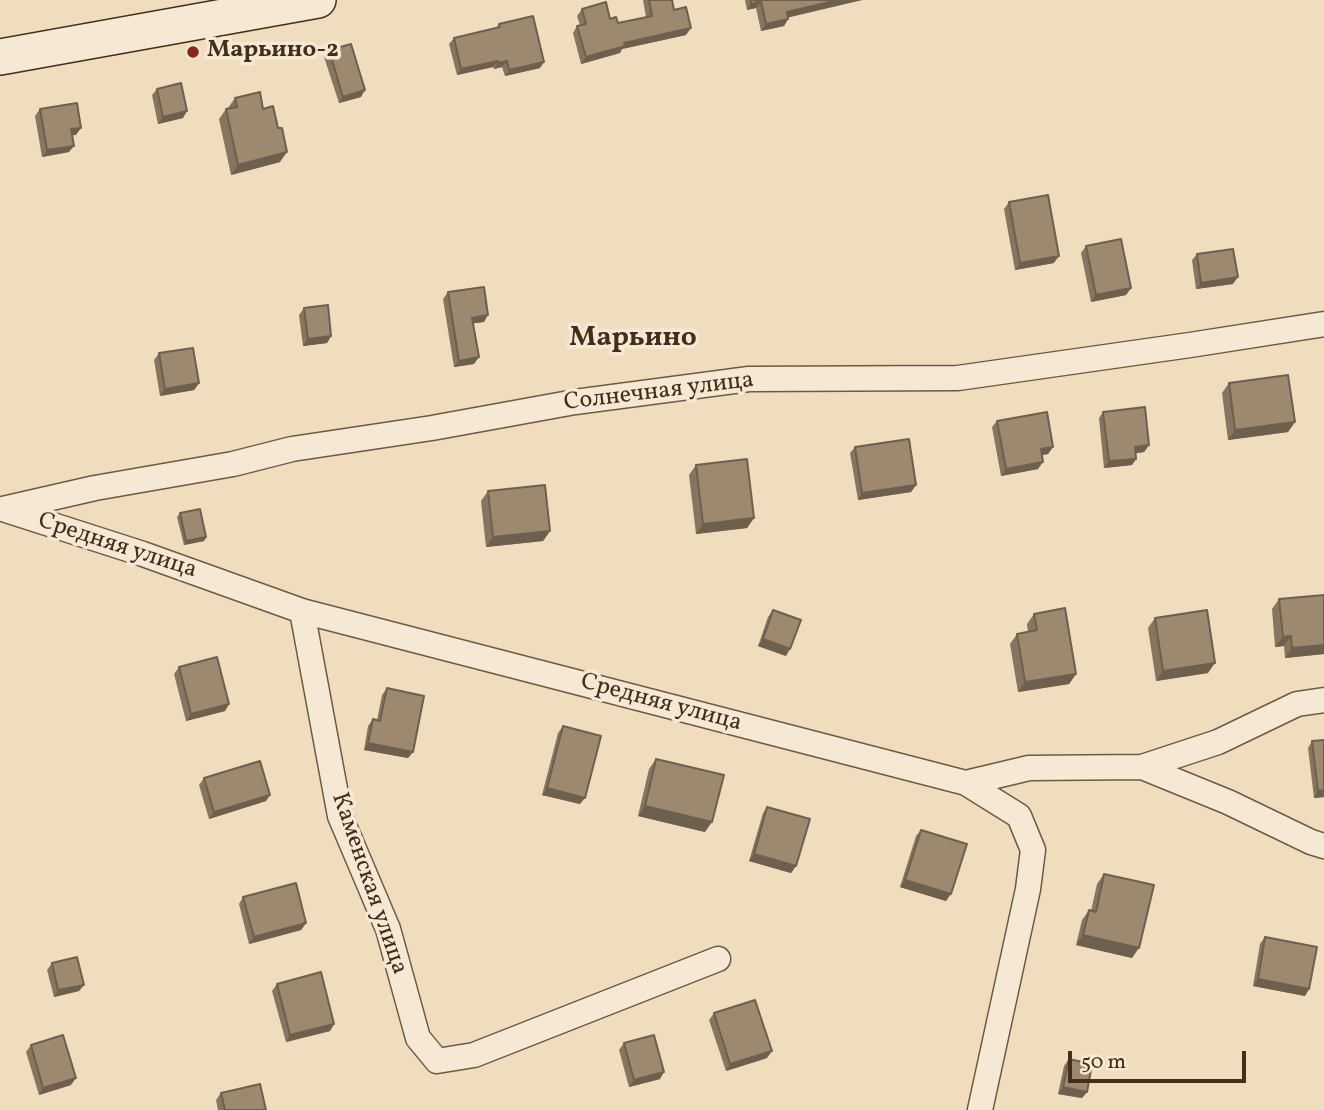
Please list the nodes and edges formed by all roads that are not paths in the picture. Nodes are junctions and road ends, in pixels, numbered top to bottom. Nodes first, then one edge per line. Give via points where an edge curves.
1 (318, 0) edge
2 (0, 57) edge
3 (1324, 324) edge
4 (1, 509) edge
5 (302, 611) junction
6 (1324, 700) edge
7 (1142, 767) junction
8 (966, 783) junction
9 (1324, 846) edge
10 (718, 959) dead end
11 (980, 1110) edge

1 - 2 main road
3 - 4 street, Солнечная улица via 958,378 749,379 575,402 292,449
4 - 5 street, Средняя улица
5 - 8 street, Средняя улица
5 - 10 street, Каменская улица via 340,816 388,929 418,1038 437,1061 474,1055
6 - 7 street, Средняя улица via 1297,704 1218,742
7 - 8 street, Средняя улица via 1029,768
7 - 9 street
8 - 11 street via 1019,816 1033,850

